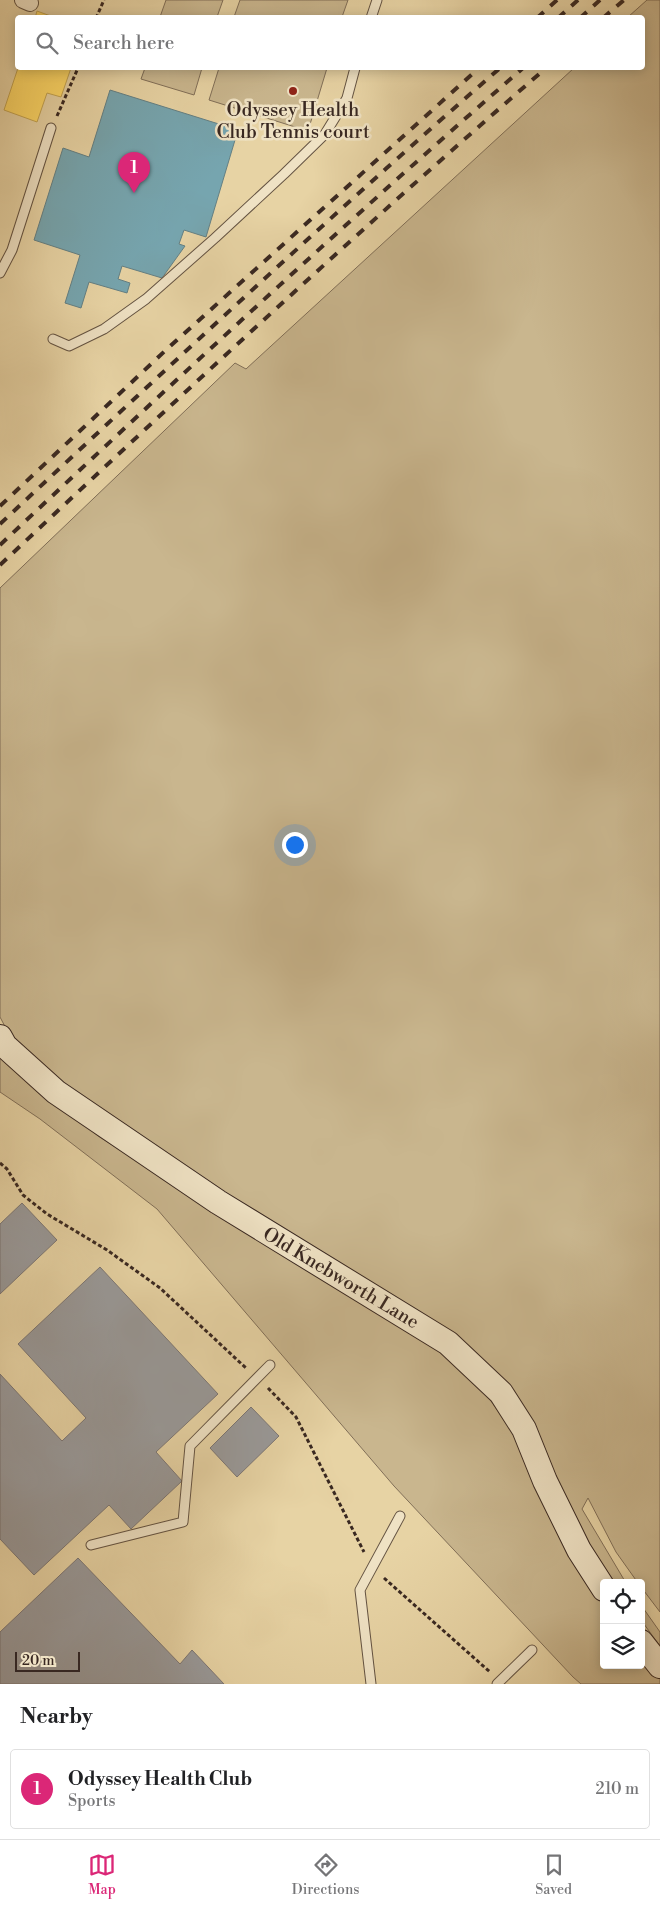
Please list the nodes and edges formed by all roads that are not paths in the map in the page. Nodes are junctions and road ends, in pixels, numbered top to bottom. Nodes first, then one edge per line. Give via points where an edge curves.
1 (376, 0) edge
2 (372, 15) edge
3 (354, 70) edge
4 (51, 128) road end
5 (0, 273) edge
6 (53, 339) dead end
7 (0, 1037) edge
8 (270, 1365) dead end
9 (400, 1516) dead end
10 (91, 1545) dead end
11 (600, 1583) edge
12 (645, 1647) edge
13 (532, 1650) dead end
14 (660, 1666) edge
15 (499, 1683) edge
16 (371, 1684) edge

1 - 2 lane
3 - 6 lane via 347,98 325,134 215,238 146,299 104,329 69,346
4 - 5 lane via 12,250
7 - 11 street, Old Knebworth Lane via 5,1046 64,1098 218,1202 448,1343 501,1393 524,1429 545,1482 579,1550
8 - 10 lane via 190,1446 183,1522
9 - 16 lane via 360,1590
12 - 14 street
13 - 15 lane

